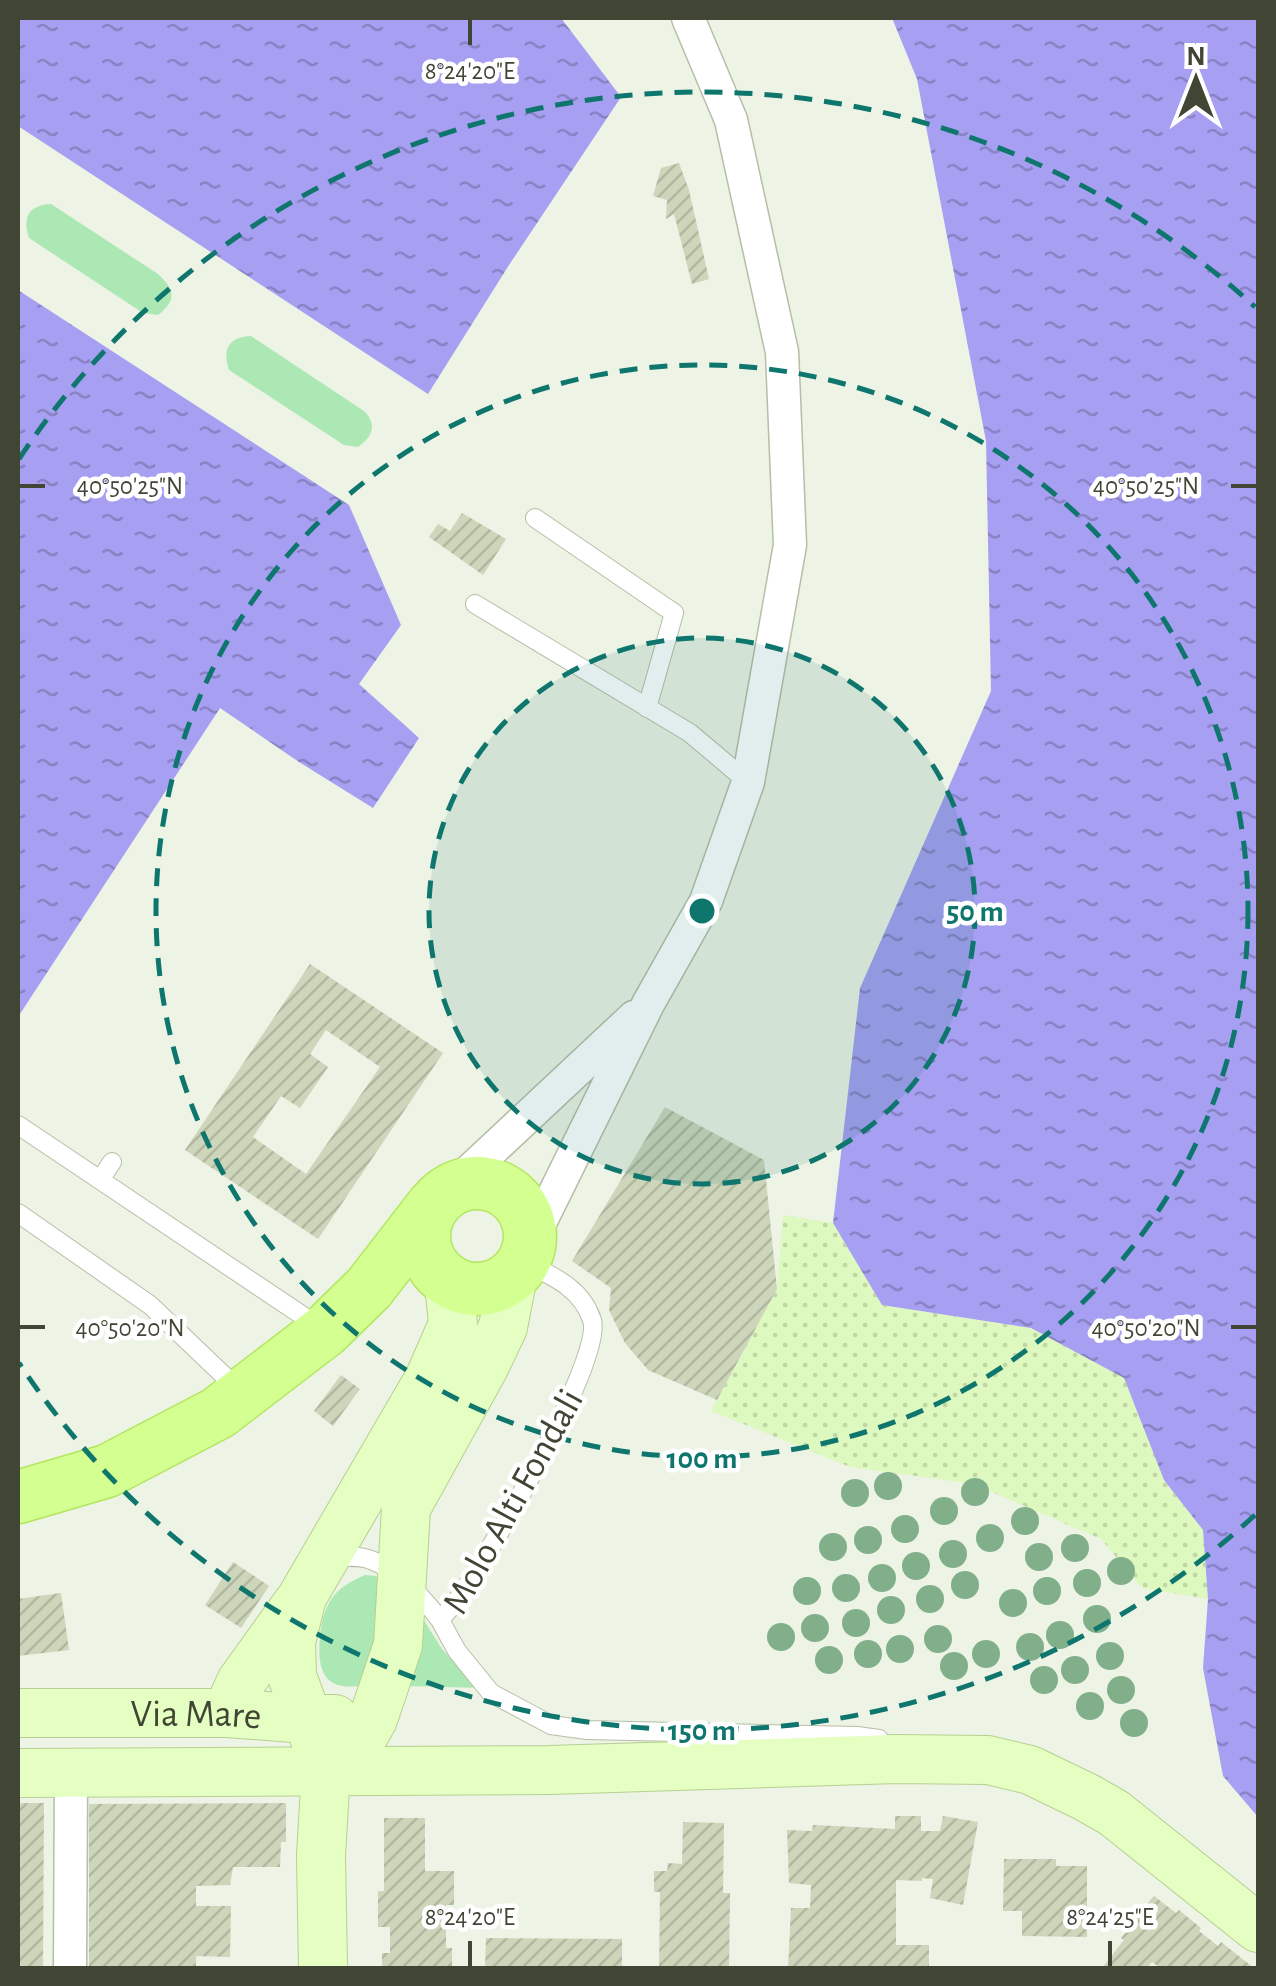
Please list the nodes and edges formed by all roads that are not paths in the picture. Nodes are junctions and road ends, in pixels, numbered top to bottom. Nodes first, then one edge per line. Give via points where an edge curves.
1 (688, 18) edge
2 (534, 518) dead end
3 (475, 604) dead end
4 (647, 708) junction
5 (748, 782) junction
6 (648, 1004) junction
7 (18, 1125) edge
8 (112, 1162) dead end
9 (100, 1180) junction
10 (440, 1198) junction
11 (18, 1213) edge
12 (522, 1261) junction
13 (442, 1276) junction
14 (369, 1288) junction
15 (325, 1331) junction
16 (243, 1394) junction
17 (18, 1496) edge
18 (313, 1578) junction
19 (402, 1579) junction
20 (440, 1620) junction
21 (18, 1712) edge
22 (226, 1712) junction
23 (306, 1719) junction
24 (374, 1719) junction
25 (988, 1760) junction
26 (326, 1770) junction
27 (18, 1774) edge
28 (70, 1774) junction
29 (1258, 1928) edge
30 (70, 1968) edge
31 (323, 1968) edge

1 - 5 street via 731,120 782,352 790,545
2 - 4 lane via 674,613
3 - 4 lane
4 - 5 lane via 690,733
5 - 6 street via 706,901
6 - 10 street
6 - 12 street
7 - 9 lane
8 - 9 lane
9 - 15 lane
10 - 12 main road via 463,1184 481,1183 513,1197 530,1227
10 - 13 main road via 423,1238
10 - 14 main road
11 - 16 lane via 150,1305
12 - 13 main road via 498,1285 482,1289
12 - 19 street, Molo Alti Fondali via 503,1326 406,1508
12 - 20 lane, Molo Alti Fondali via 568,1284 582,1300 593,1323 591,1345 506,1525
13 - 14 main road
13 - 18 street via 453,1324 429,1379
14 - 15 main road
15 - 16 main road
16 - 17 main road via 106,1471
18 - 19 lane, Molo Alti Fondali via 348,1557 371,1560
18 - 22 street
18 - 23 street via 291,1642 292,1676
19 - 20 lane
19 - 24 street, Molo Alti Fondali via 398,1645
20 - 25 lane, Molo Alti Fondali via 491,1692 551,1725 857,1736
21 - 22 street, Via Mare
22 - 23 street, Via Mare
23 - 24 street, Via Mare
23 - 26 street
24 - 26 street, Molo Alti Fondali via 360,1742
25 - 26 street, Via Mare
25 - 29 street, Via Mare via 1030,1770 1114,1813
26 - 28 street, Via Mare
26 - 31 street
27 - 28 street, Via Mare
28 - 30 street

